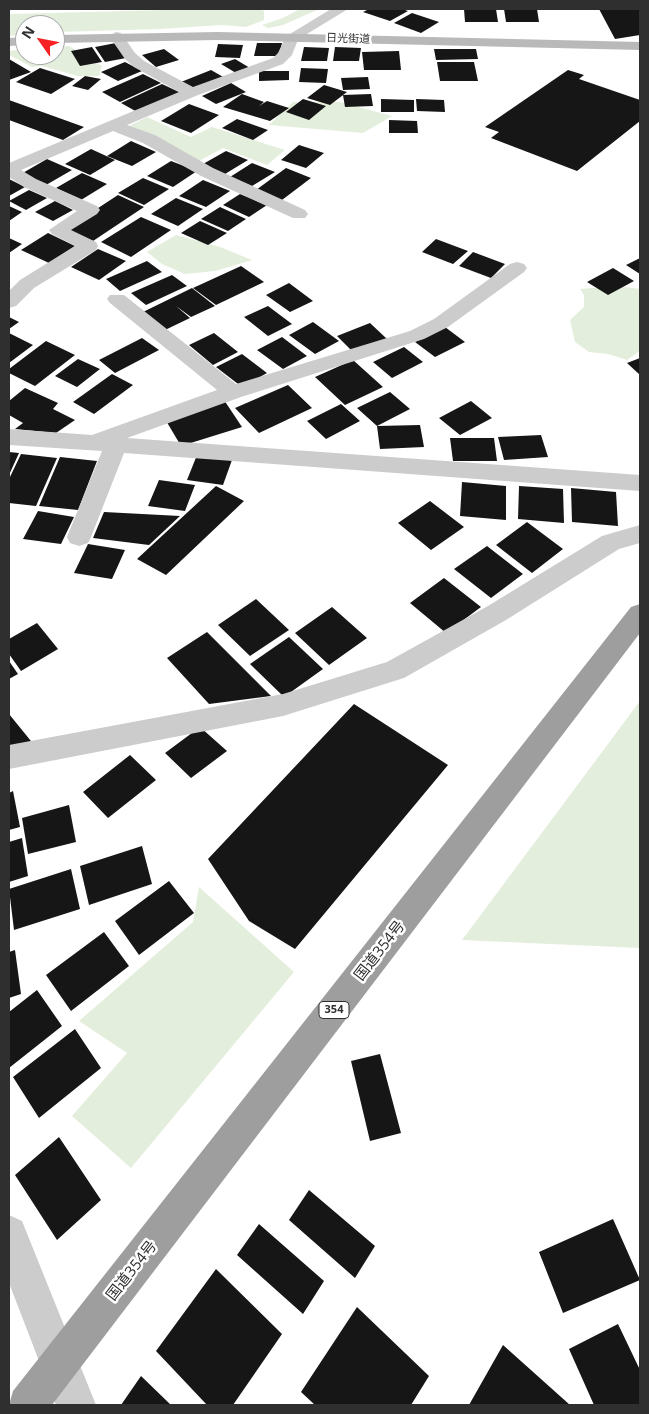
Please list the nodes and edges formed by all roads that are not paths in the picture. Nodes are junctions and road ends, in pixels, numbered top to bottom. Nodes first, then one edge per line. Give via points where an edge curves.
1 (341, 9) edge
2 (116, 36) junction
3 (292, 37) junction
4 (65, 39) edge
5 (640, 46) edge
6 (192, 92) junction
7 (114, 126) junction
8 (9, 170) edge
9 (299, 214) dead end
10 (517, 268) dead end
11 (117, 299) dead end
12 (9, 302) edge
13 (233, 392) junction
14 (9, 437) edge
15 (92, 443) junction
16 (116, 444) junction
17 (640, 483) edge
18 (640, 534) edge
19 (79, 537) dead end
20 (640, 614) edge
21 (9, 758) edge
22 (9, 1234) edge
23 (60, 1364) junction
24 (27, 1405) edge
25 (76, 1405) edge

1 - 3 street
2 - 3 main road, 日光街道
2 - 4 main road, 日光街道
2 - 6 street via 138,64
3 - 5 main road, 日光街道
3 - 6 street via 285,55 278,61
6 - 7 street
7 - 8 street
7 - 9 street via 149,139 207,172
8 - 12 street via 91,210 58,230 89,246 27,284
10 - 13 street via 441,323 417,335
11 - 13 street
13 - 15 street
14 - 15 street
15 - 16 street
16 - 17 street
16 - 19 street
18 - 21 street via 611,542 497,613 395,670 282,706
20 - 23 highway, 国道354号 / 354
22 - 23 street
23 - 24 highway, 国道354号 / 354
23 - 25 street

